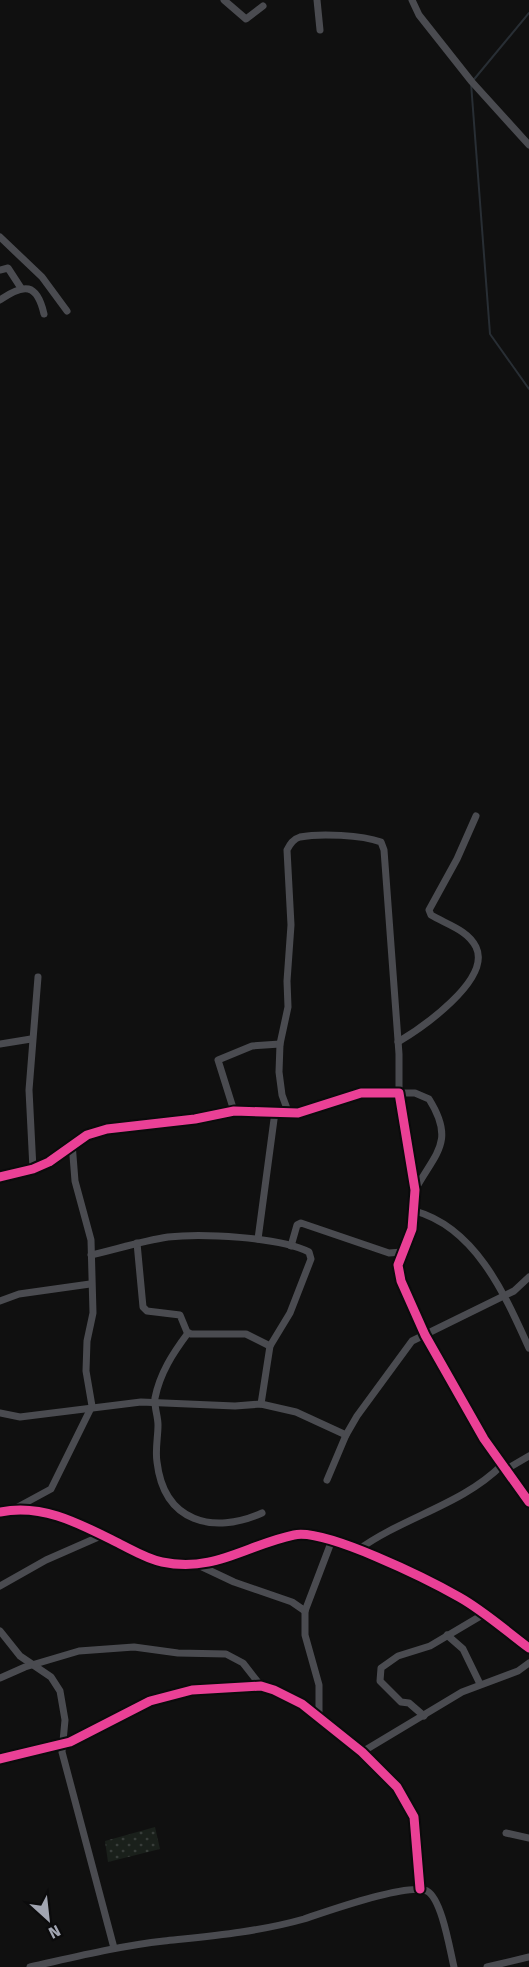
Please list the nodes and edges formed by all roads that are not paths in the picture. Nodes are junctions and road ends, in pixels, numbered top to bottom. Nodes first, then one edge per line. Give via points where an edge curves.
1 (224, 0) edge
2 (317, 0) edge
3 (411, 0) edge
4 (263, 6) dead end
5 (320, 30) dead end
6 (529, 146) edge
7 (0, 237) edge
8 (0, 270) edge
9 (21, 288) junction
10 (0, 300) edge
11 (67, 311) dead end
12 (44, 314) dead end
13 (476, 816) dead end
14 (38, 977) dead end
15 (31, 1040) junction
16 (398, 1042) junction
17 (0, 1044) edge
18 (280, 1044) junction
19 (399, 1093) junction
20 (234, 1111) junction
21 (275, 1112) junction
22 (289, 1114) junction
23 (72, 1143) junction
24 (33, 1169) junction
25 (0, 1177) edge
26 (415, 1190) junction
27 (415, 1211) junction
28 (258, 1239) junction
29 (137, 1243) junction
30 (291, 1246) junction
31 (402, 1252) junction
32 (91, 1255) junction
33 (529, 1277) edge
34 (90, 1284) junction
35 (506, 1295) junction
36 (0, 1301) edge
37 (188, 1333) junction
38 (425, 1335) junction
39 (270, 1346) junction
40 (529, 1348) edge
41 (155, 1402) junction
42 (261, 1404) junction
43 (92, 1406) junction
44 (0, 1413) edge
45 (346, 1435) junction
46 (529, 1456) edge
47 (503, 1468) junction
48 (327, 1480) dead end
49 (529, 1502) edge
50 (14, 1509) junction
51 (0, 1512) edge
52 (262, 1513) dead end
53 (103, 1535) junction
54 (332, 1540) junction
55 (358, 1550) junction
56 (198, 1565) junction
57 (0, 1586) edge
58 (305, 1611) junction
59 (484, 1614) junction
60 (0, 1631) edge
61 (447, 1635) junction
62 (529, 1648) edge
63 (529, 1663) edge
64 (34, 1665) junction
65 (0, 1678) edge
66 (480, 1684) junction
67 (261, 1686) junction
68 (424, 1716) junction
69 (319, 1719) junction
70 (62, 1744) junction
71 (362, 1752) junction
72 (0, 1759) edge
73 (506, 1833) dead end
74 (529, 1838) edge
75 (420, 1889) junction
76 (114, 1948) junction
77 (529, 1957) edge
78 (30, 1967) edge
79 (454, 1967) edge
80 (487, 1967) edge

1 - 4 street via 246,19
2 - 5 street
3 - 6 street via 472,82
7 - 11 street via 42,277
8 - 9 street via 9,268
9 - 10 street
9 - 12 street via 38,296
13 - 16 street via 458,859 429,910 474,944 478,956 475,969 464,989 441,1013
14 - 15 street
15 - 17 street
15 - 24 street via 29,1118
16 - 18 street via 382,845 362,837 299,837 287,849 291,924 288,1007
16 - 19 street
18 - 20 street via 252,1046 218,1059
18 - 22 street via 280,1083
19 - 22 street via 361,1093
19 - 26 street
19 - 26 street via 415,1093 429,1099 443,1135 440,1150
20 - 21 street
20 - 23 street via 107,1129
21 - 22 street
21 - 28 street
23 - 24 street via 58,1156
23 - 32 street via 75,1180 90,1231
24 - 25 street
26 - 27 street
27 - 31 street via 410,1238
27 - 35 street via 457,1233
28 - 29 street via 171,1237
28 - 30 street
29 - 32 street
29 - 37 street via 143,1307 149,1312 180,1316
30 - 31 street via 297,1224 301,1223 388,1254
30 - 39 street via 309,1252 311,1259 290,1313
31 - 38 street via 398,1265 401,1281
32 - 34 street
33 - 35 street
34 - 36 street via 19,1294
34 - 43 street via 93,1313 86,1371
35 - 38 street
35 - 40 street
37 - 39 street via 246,1334
37 - 41 street via 163,1371
38 - 45 street via 412,1341 394,1363
38 - 47 street
39 - 42 street
41 - 42 street
41 - 43 street
41 - 52 street via 158,1469 180,1513 226,1523
42 - 45 street via 296,1412
43 - 44 street via 20,1417
43 - 50 street via 51,1489
45 - 48 street
46 - 47 street
47 - 49 street
47 - 55 street via 478,1486 381,1533
50 - 51 street
50 - 53 street via 58,1515
53 - 56 street via 149,1559
53 - 57 street
54 - 55 street
54 - 56 street via 296,1534
54 - 58 street
55 - 59 street via 460,1597
56 - 58 street via 292,1602
58 - 69 street via 305,1635 319,1685
59 - 61 street
59 - 62 street
60 - 64 street via 20,1656
61 - 66 street via 463,1649
61 - 68 street via 430,1646 398,1656 379,1673 380,1681 401,1702 409,1703
63 - 66 street via 518,1671
64 - 65 street
64 - 67 street via 79,1651 123,1647 226,1654 243,1663
64 - 70 street via 51,1677 60,1691 65,1720
66 - 68 street
67 - 69 street via 298,1701
67 - 70 street via 200,1689 150,1701 120,1719
68 - 71 street
69 - 71 street
70 - 72 street
70 - 76 street
71 - 75 street via 397,1787 412,1810
73 - 74 street
75 - 76 street via 385,1894 275,1926
75 - 79 street via 433,1898 442,1918
76 - 78 street
77 - 80 street

